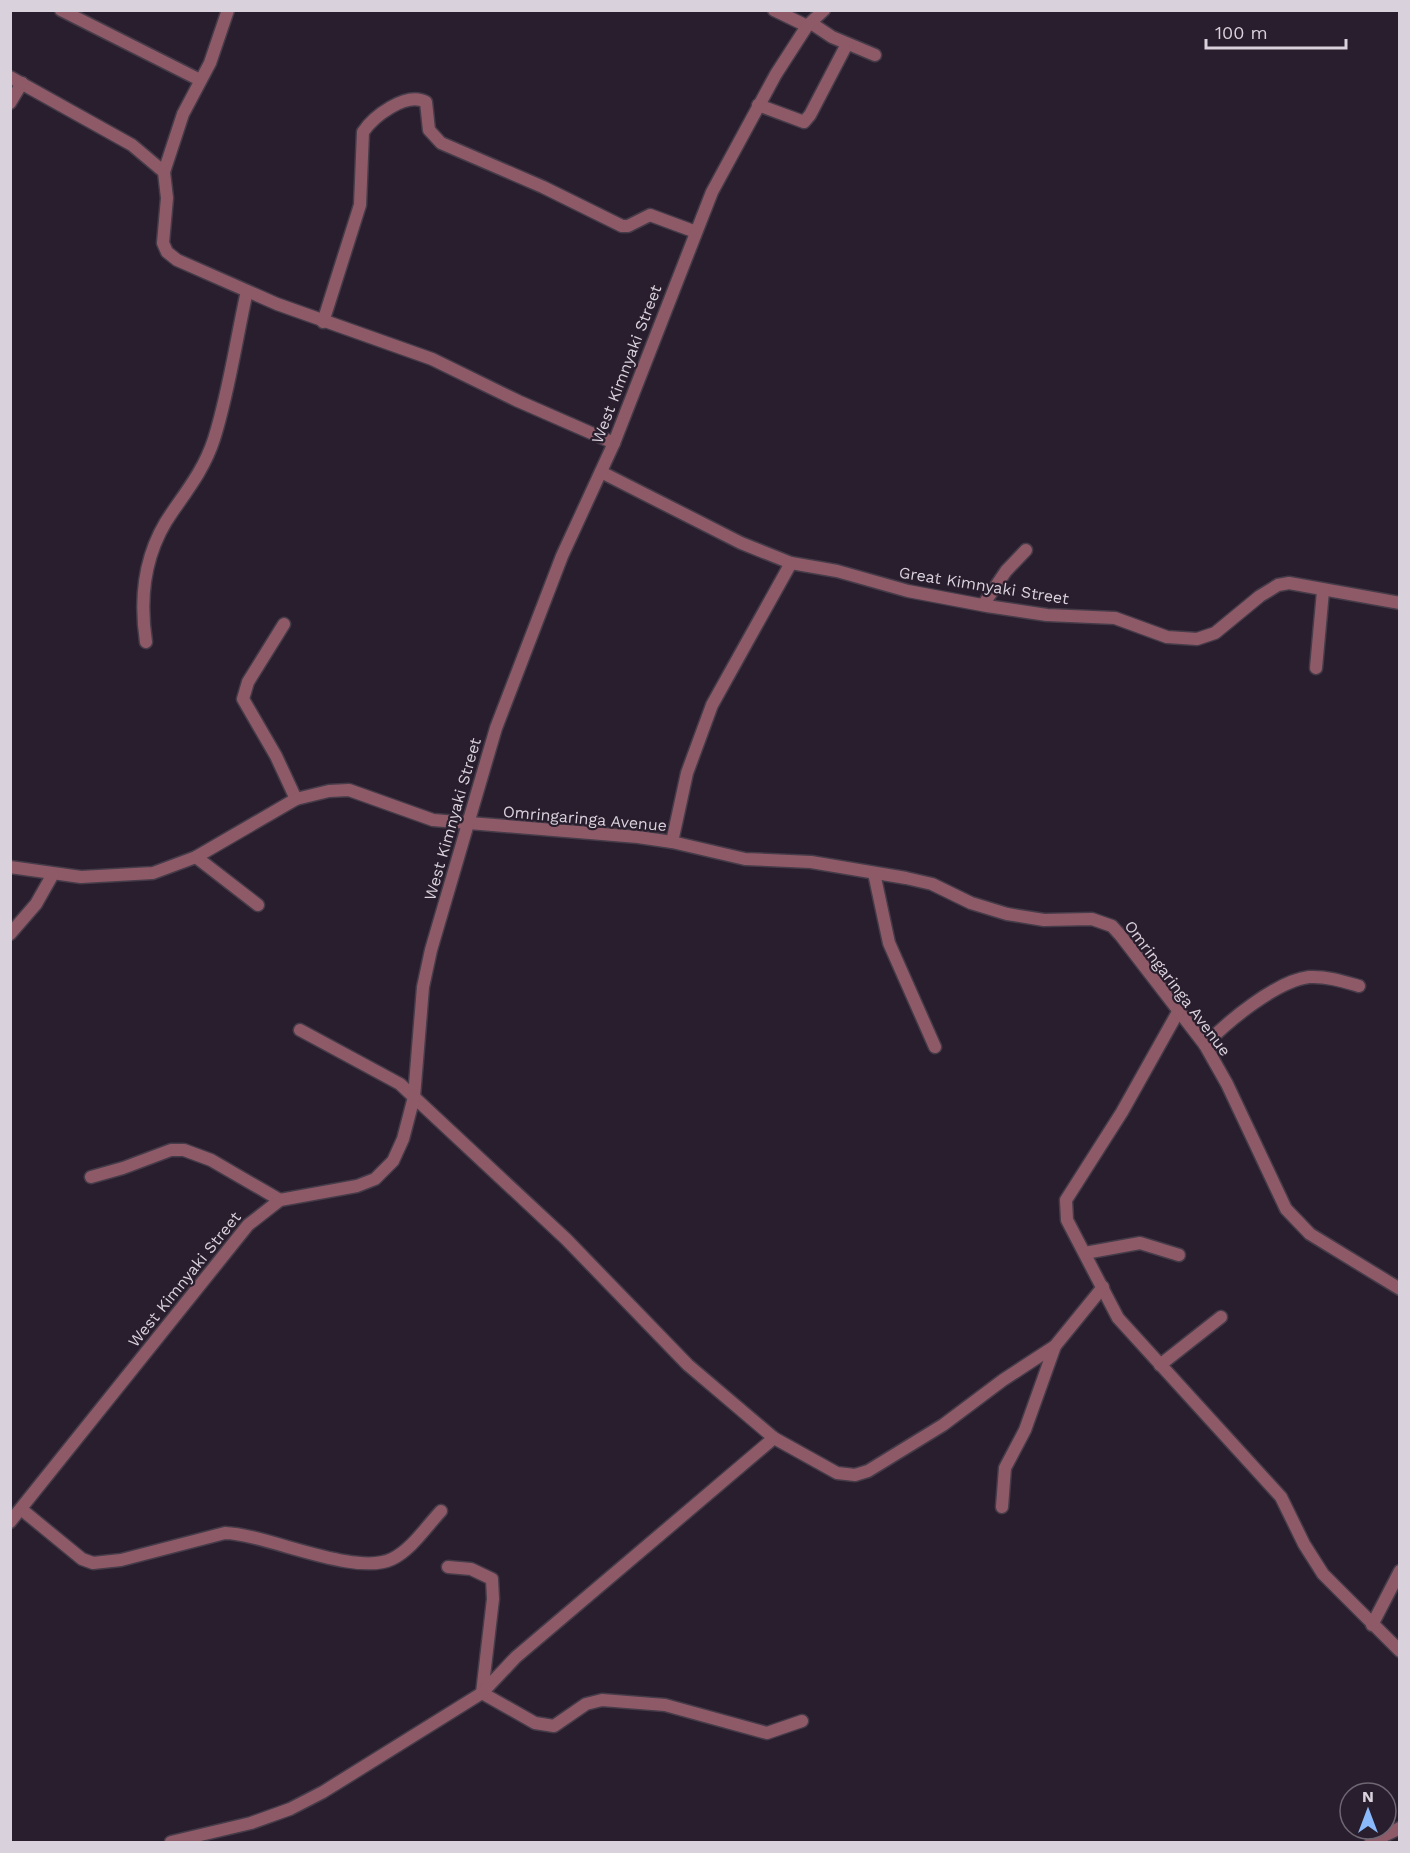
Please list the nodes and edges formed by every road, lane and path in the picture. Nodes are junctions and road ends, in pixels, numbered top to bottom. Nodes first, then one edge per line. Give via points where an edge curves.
1 (62, 10) edge
2 (228, 10) edge
3 (774, 10) edge
4 (824, 10) edge
5 (809, 25) junction
6 (847, 44) junction
7 (875, 56) dead end
8 (16, 80) edge
9 (200, 80) junction
10 (10, 103) edge
11 (758, 105) junction
12 (164, 172) junction
13 (696, 232) junction
14 (247, 291) junction
15 (323, 322) junction
16 (614, 443) junction
17 (600, 472) junction
18 (1026, 549) dead end
19 (791, 563) junction
20 (1323, 591) junction
21 (1400, 603) edge
22 (983, 605) junction
23 (284, 624) dead end
24 (146, 642) dead end
25 (1316, 668) dead end
26 (296, 799) junction
27 (469, 824) junction
28 (672, 842) junction
29 (196, 857) junction
30 (10, 867) edge
31 (874, 873) junction
32 (53, 874) junction
33 (258, 905) dead end
34 (10, 934) edge
35 (1359, 986) dead end
36 (1178, 1012) junction
37 (300, 1030) dead end
38 (1205, 1045) junction
39 (935, 1047) dead end
40 (414, 1097) junction
41 (90, 1177) dead end
42 (280, 1200) junction
43 (1085, 1253) junction
44 (1179, 1255) dead end
45 (1103, 1287) junction
46 (1400, 1289) edge
47 (1221, 1317) dead end
48 (1055, 1346) junction
49 (1160, 1365) junction
50 (774, 1438) junction
51 (1002, 1507) dead end
52 (21, 1509) junction
53 (441, 1511) dead end
54 (10, 1522) edge
55 (448, 1567) dead end
56 (1400, 1571) edge
57 (1372, 1625) junction
58 (1400, 1651) edge
59 (482, 1693) junction
60 (802, 1721) dead end
61 (1400, 1828) edge
62 (171, 1842) edge
63 (1371, 1842) edge

1 - 9 street
2 - 9 street via 220,41
3 - 5 street
4 - 5 street, West Kimnyaki Street
5 - 6 street
5 - 11 street, West Kimnyaki Street
6 - 7 street
6 - 11 street via 807,120 800,122
8 - 10 street
8 - 12 street via 132,145
9 - 12 street via 183,114
11 - 13 street, West Kimnyaki Street via 712,192
12 - 14 street via 166,252
13 - 15 street via 650,215 622,226 454,150 433,137 426,102 410,100 380,115 363,132 360,205
13 - 16 street, West Kimnyaki Street
14 - 15 street
14 - 24 street via 214,438 205,463 155,544 145,576 141,607
15 - 16 street via 432,359
16 - 17 street, West Kimnyaki Street
17 - 19 street, Great Kimnyaki Street via 741,543
17 - 27 street, West Kimnyaki Street via 562,555 496,728
18 - 22 street
19 - 22 street, Great Kimnyaki Street
19 - 28 street via 712,705 687,772
20 - 21 street, Great Kimnyaki Street
20 - 22 street, Great Kimnyaki Street via 1278,585 1245,606 1215,633 1197,639 1167,636 1115,618 1047,615
20 - 25 street
23 - 26 street via 248,682 243,699
26 - 27 street, Omringaringa Avenue via 349,790 415,816
26 - 29 street, Omringaringa Avenue
27 - 28 street, Omringaringa Avenue
27 - 40 street, West Kimnyaki Street via 423,987
28 - 31 street, Omringaringa Avenue via 745,859 811,862
29 - 32 street, Omringaringa Avenue via 142,874 104,878
29 - 33 street
30 - 32 street, Omringaringa Avenue
31 - 36 street, Omringaringa Avenue via 932,884 971,903 1007,914 1044,920 1092,919 1112,926
31 - 39 street via 889,943
32 - 34 street via 36,904
35 - 38 street via 1321,977 1293,982 1241,1011
36 - 38 street, Omringaringa Avenue
36 - 43 street via 1122,1112 1066,1200 1067,1220
37 - 40 street via 390,1077
38 - 46 street, Omringaringa Avenue via 1286,1209 1310,1234
40 - 42 street, West Kimnyaki Street via 403,1139 386,1170 357,1186
40 - 50 street via 566,1239 688,1365
41 - 42 street via 171,1149 184,1150 211,1160
42 - 52 street, West Kimnyaki Street via 236,1238
43 - 44 street via 1140,1243
43 - 45 street
45 - 48 street
45 - 49 street via 1118,1318
47 - 49 street
48 - 50 street via 893,1457 855,1475 837,1473
48 - 51 street via 1025,1430 1005,1468
49 - 57 street via 1281,1497 1323,1574
50 - 59 street via 516,1657
52 - 53 street via 82,1559 106,1564 225,1533 240,1533 304,1553 378,1563 406,1549
52 - 54 street, West Kimnyaki Street
55 - 59 street via 482,1572 493,1582
56 - 57 street
57 - 58 street
59 - 60 street via 545,1726 562,1722 586,1704 602,1700 665,1705 767,1733
59 - 62 street via 290,1809 224,1832
61 - 63 street

